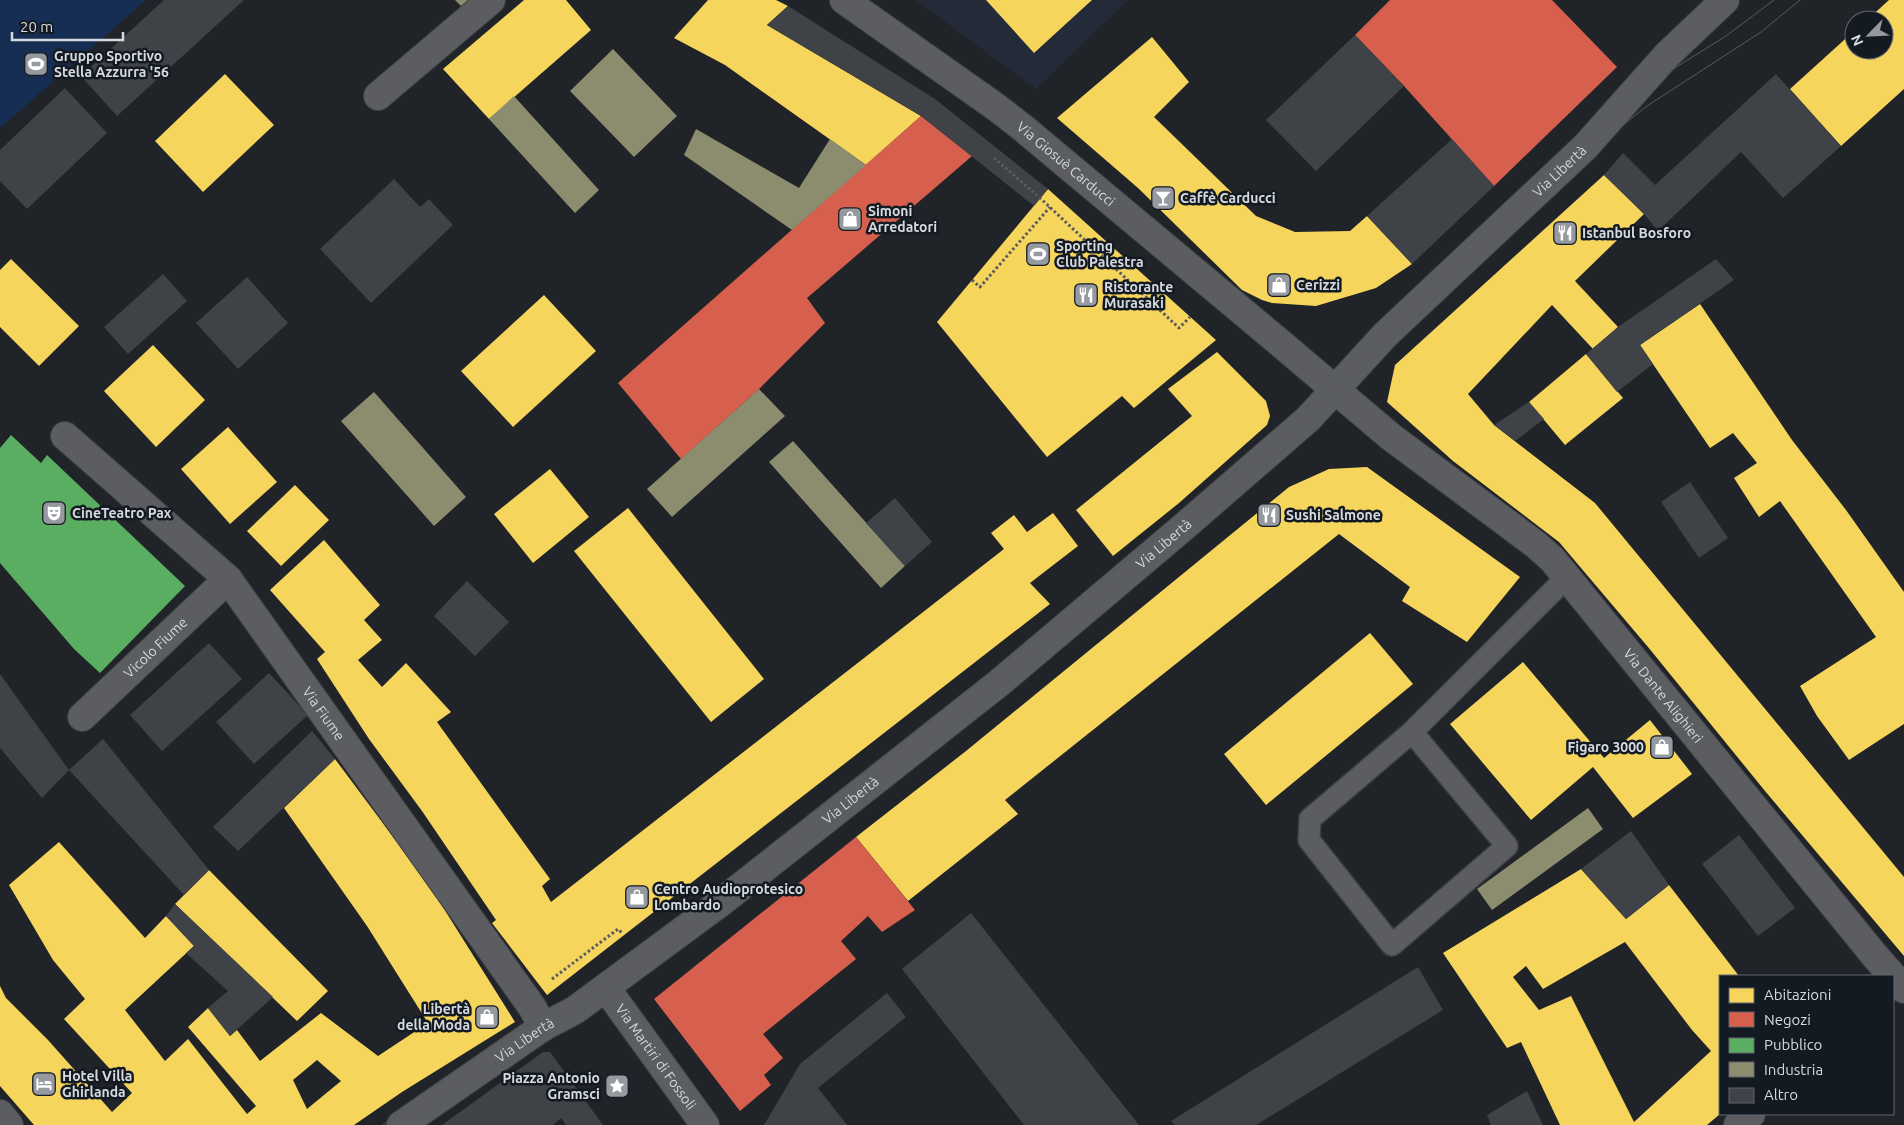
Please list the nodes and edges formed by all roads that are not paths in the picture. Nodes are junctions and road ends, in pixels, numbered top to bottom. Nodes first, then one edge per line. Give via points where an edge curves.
1 (491, 0) edge
2 (844, 0) edge
3 (1724, 0) edge
4 (378, 96) dead end
5 (1335, 390) junction
6 (65, 436) dead end
7 (1567, 577) junction
8 (228, 578) junction
9 (82, 717) dead end
10 (1412, 732) junction
11 (1892, 975) edge
12 (1894, 978) edge
13 (606, 988) junction
14 (1904, 989) edge
15 (543, 1027) junction
16 (0, 1114) edge
17 (1750, 1115) edge
18 (9, 1125) edge
19 (401, 1125) edge
20 (705, 1125) edge
21 (1738, 1125) edge

1 - 4 street
2 - 5 street, Via Giosuè Carducci via 1009,118
3 - 5 street, Via Libertà via 1584,146 1385,335
5 - 7 street, Via Dante Alighieri via 1391,437 1535,544
5 - 13 street, Via Libertà via 1278,446 999,683 720,903
6 - 8 street, Via Fiume
7 - 10 lane
7 - 11 street, Via Dante Alighieri
8 - 9 street, Vicolo Fiume
8 - 15 street, Via Fiume
10 - 10 lane via 1310,819 1309,840 1392,945 1507,846
12 - 14 street, Via Dante Alighieri
13 - 15 street, Via Libertà
13 - 20 street, Via Martiri di Fossoli
15 - 19 street, Via Libertà
16 - 18 street
17 - 21 street

